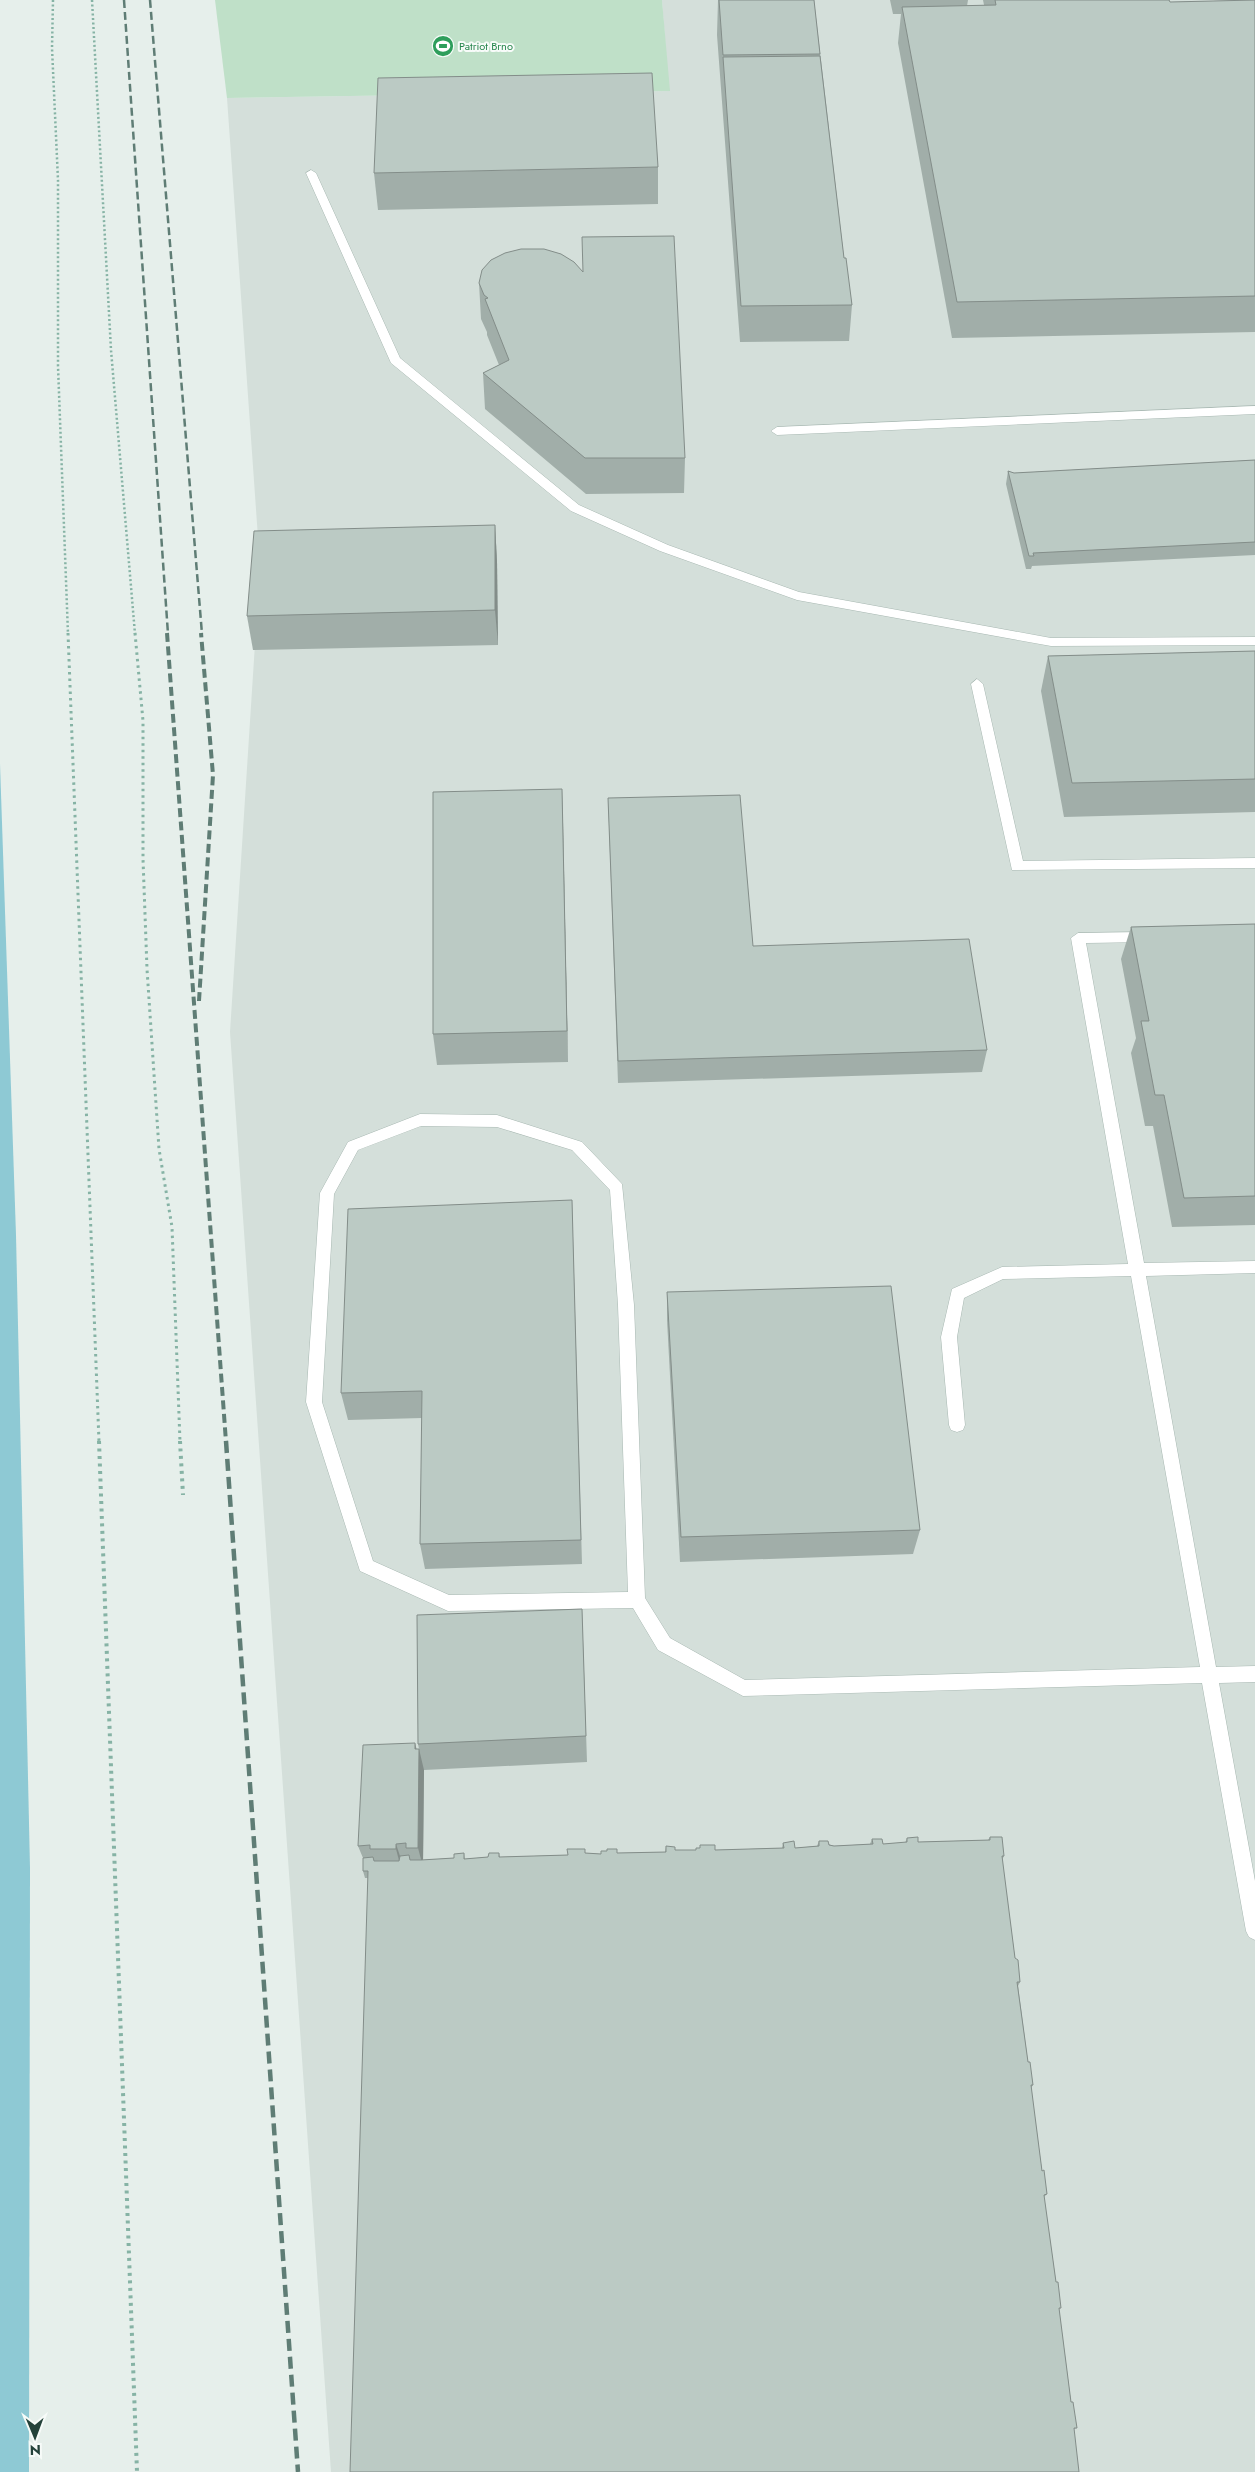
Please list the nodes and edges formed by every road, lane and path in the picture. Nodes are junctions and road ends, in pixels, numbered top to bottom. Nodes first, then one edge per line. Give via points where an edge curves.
1 (53, 0) edge
2 (92, 0) edge
3 (311, 173) dead end
4 (1255, 410) edge
5 (777, 431) dead end
6 (1255, 641) edge
7 (977, 684) dead end
8 (1255, 863) edge
9 (1166, 937) edge
10 (1255, 1267) edge
11 (1136, 1270) junction
12 (957, 1425) dead end
13 (183, 1495) dead end
14 (636, 1600) junction
15 (1255, 1674) edge
16 (1209, 1675) junction
17 (1255, 1931) edge
18 (137, 2472) edge

1 - 18 path via 58,180 58,366
2 - 13 path via 111,350 143,721 147,969 159,1149 172,1227
3 - 6 lane via 395,360 575,508 664,548 797,596 1051,642
4 - 5 lane
7 - 8 lane via 1017,866
9 - 11 lane via 1078,938
10 - 11 lane
11 - 12 lane via 1002,1273 957,1294 950,1337
11 - 16 lane
14 - 14 lane via 626,1305 617,1188 577,1146 497,1121 420,1120 353,1146 327,1193 314,1402 366,1566 448,1603
14 - 16 lane via 664,1644 743,1688
15 - 16 lane
16 - 17 lane

